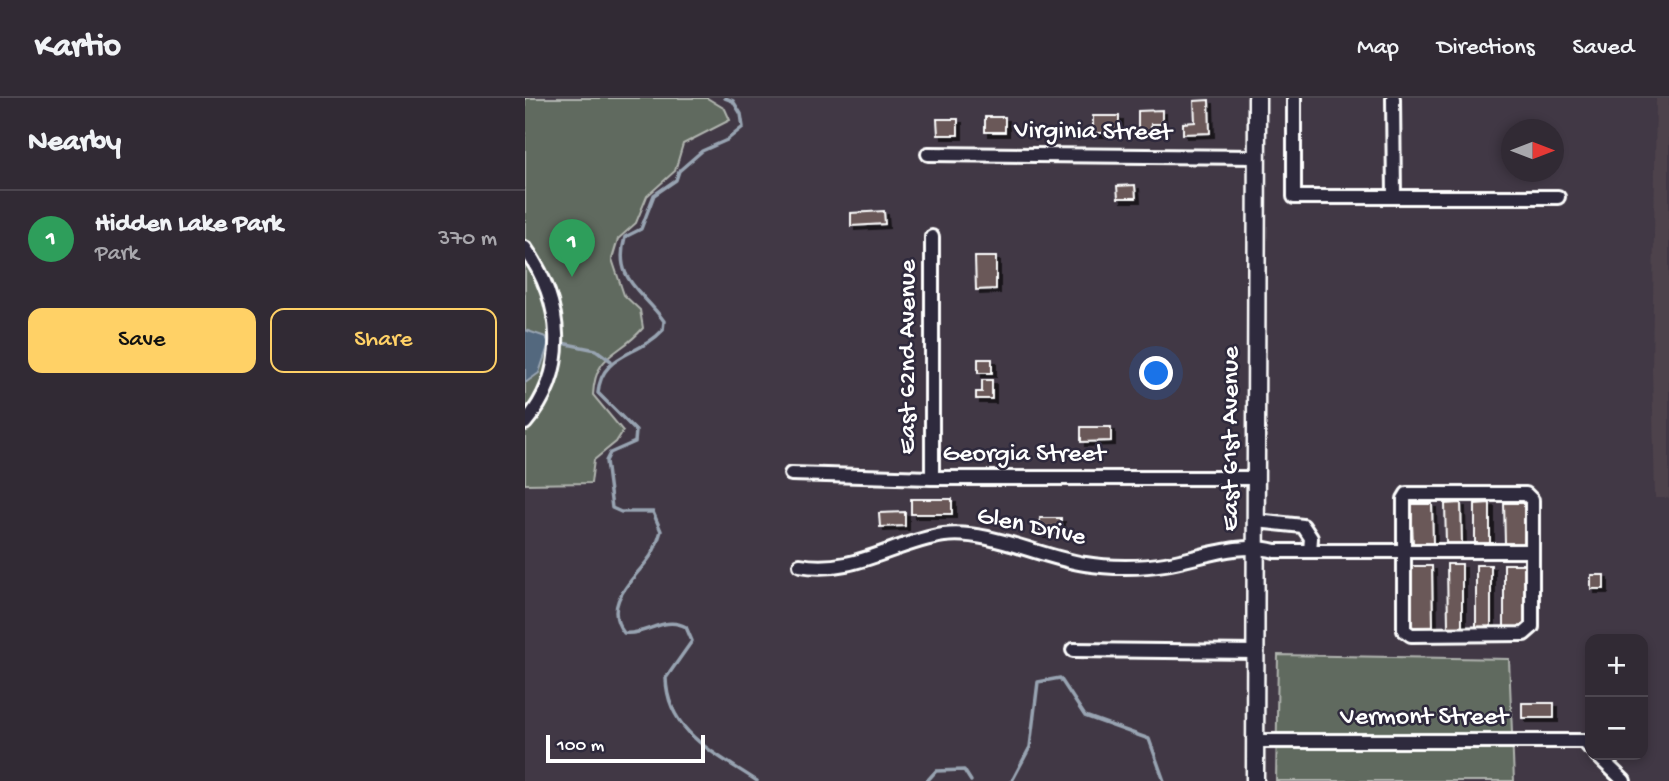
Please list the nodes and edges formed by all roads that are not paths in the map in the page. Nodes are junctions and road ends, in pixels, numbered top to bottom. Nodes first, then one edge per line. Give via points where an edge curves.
1 (1257, 98) edge
2 (1294, 98) edge
3 (1393, 98) edge
4 (928, 154) dead end
5 (1258, 157) junction
6 (1394, 196) junction
7 (1558, 197) dead end
8 (932, 237) dead end
9 (525, 248) edge
10 (525, 424) edge
11 (791, 474) dead end
12 (932, 478) junction
13 (1257, 478) junction
14 (1256, 521) junction
15 (1256, 545) junction
16 (1310, 551) junction
17 (1402, 551) junction
18 (1532, 551) junction
19 (800, 565) dead end
20 (1073, 650) dead end
21 (1256, 652) junction
22 (1256, 741) junction
23 (1585, 742) edge
24 (1602, 760) edge
25 (1255, 781) edge
26 (1624, 781) edge

1 - 5 main road, East 61st Avenue
2 - 6 street via 1294,197
3 - 6 street
4 - 5 street, Virginia Street
5 - 13 main road, East 61st Avenue
6 - 7 street
8 - 12 street, East 62nd Avenue
9 - 10 street via 549,289 557,340 546,387
11 - 12 street, Georgia Street
12 - 13 street, Georgia Street
13 - 14 main road, East 61st Avenue
14 - 15 main road, East 61st Avenue
14 - 16 street via 1304,526 1311,538
15 - 16 street via 1275,551
15 - 19 street, Glen Drive via 1161,565 1086,565 945,535 849,566 821,569
15 - 21 main road, East 61st Avenue
16 - 17 street
17 - 18 street
17 - 18 street via 1403,499 1407,494 1470,492 1526,494 1532,500
17 - 18 street via 1404,630 1411,635 1439,636 1529,632
20 - 21 street
21 - 22 main road, East 61st Avenue
22 - 23 street, Vermont Street
22 - 25 main road, East 61st Avenue
24 - 26 street

